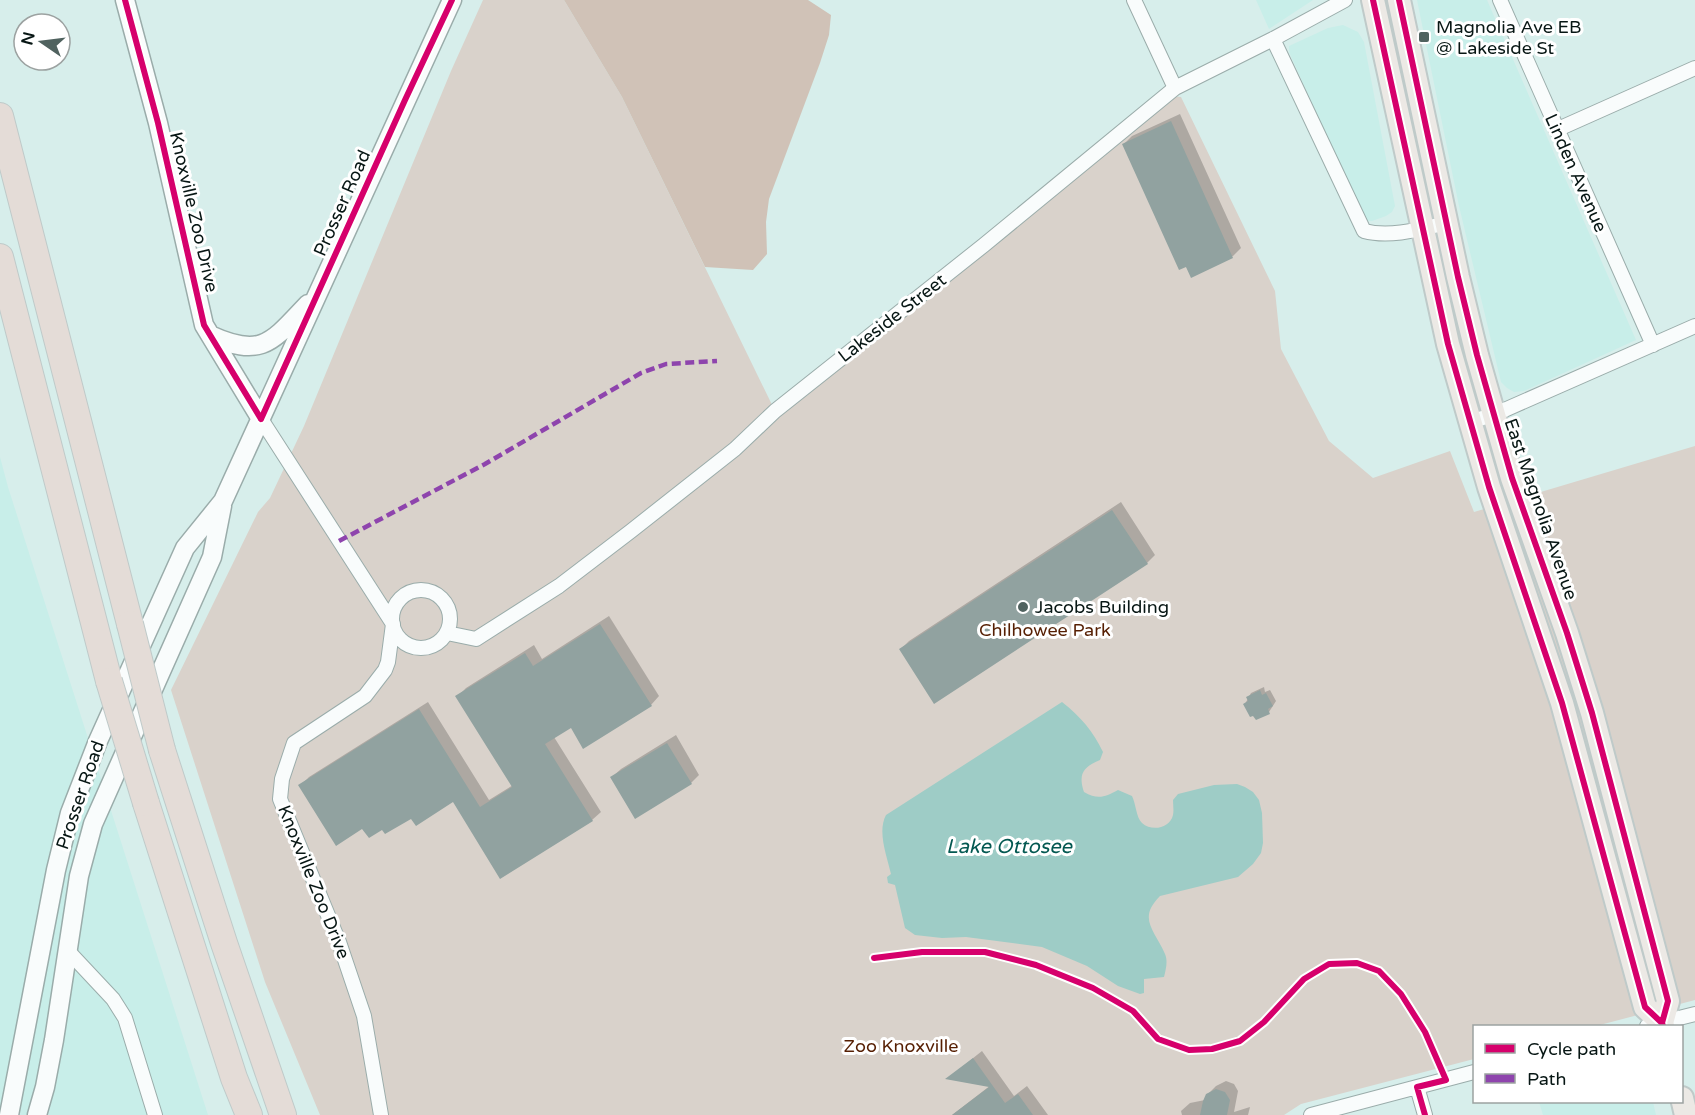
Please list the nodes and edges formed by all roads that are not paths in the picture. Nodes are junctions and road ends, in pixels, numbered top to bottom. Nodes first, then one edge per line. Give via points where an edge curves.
1 (125, 0) edge
2 (452, 0) edge
3 (1134, 0) edge
4 (1345, 0) edge
5 (1373, 0) edge
6 (1400, 0) edge
7 (1500, 0) edge
8 (1273, 39) junction
9 (1695, 68) edge
10 (1174, 88) junction
11 (0, 116) edge
12 (1556, 130) junction
13 (1447, 223) junction
14 (1422, 229) junction
15 (0, 257) edge
16 (318, 294) junction
17 (1695, 326) edge
18 (210, 335) junction
19 (1653, 345) junction
20 (1493, 415) junction
21 (261, 418) junction
22 (1469, 422) junction
23 (223, 501) junction
24 (393, 624) junction
25 (447, 633) junction
26 (70, 813) junction
27 (93, 824) junction
28 (46, 921) junction
29 (68, 951) junction
30 (1695, 1014) edge
31 (1658, 1025) edge
32 (1473, 1072) edge
33 (1417, 1087) junction
34 (9, 1115) edge
35 (37, 1115) edge
36 (155, 1115) edge
37 (249, 1115) edge
38 (283, 1115) edge
39 (381, 1115) edge
40 (1311, 1115) edge
41 (1425, 1115) edge

1 - 18 street, Knoxville Zoo Drive via 158,123 204,326
2 - 16 street, Prosser Road
3 - 10 street
4 - 8 street, Lakeside Street
5 - 14 main road
6 - 13 main road, East Magnolia Avenue
7 - 12 street, Linden Avenue
8 - 10 street, Lakeside Street
8 - 14 street via 1364,231 1381,234
9 - 12 street
10 - 25 street, Lakeside Street via 775,411 735,449 559,586 476,639
11 - 38 highway, bridge via 162,750
12 - 19 street, Linden Avenue
13 - 14 street
13 - 20 main road, East Magnolia Avenue
14 - 22 main road
15 - 37 highway, bridge via 109,681
16 - 18 street via 284,330 255,347 228,344
16 - 21 street, Prosser Road
17 - 19 street
18 - 21 street, Knoxville Zoo Drive
19 - 20 street
20 - 22 street
20 - 31 main road, East Magnolia Avenue via 1592,713 1668,1001
21 - 23 street, Prosser Road
21 - 24 street, Knoxville Zoo Drive
22 - 31 main road via 1562,704 1645,1007
23 - 26 street, Prosser Road via 186,548 98,741
23 - 27 street, Prosser Road via 212,557
24 - 25 street via 400,638 415,647 434,645
24 - 25 street via 397,603 422,589 432,591 447,604
24 - 39 street, Knoxville Zoo Drive via 385,670 365,696 294,744 280,799 339,942 364,1016
26 - 27 street
26 - 28 street, Prosser Road
27 - 29 street, Prosser Road via 79,876
28 - 29 street
28 - 34 street, Prosser Road
29 - 35 street, Prosser Road
29 - 36 street via 113,999 125,1018
30 - 31 street
32 - 33 street
33 - 40 street
33 - 41 street

